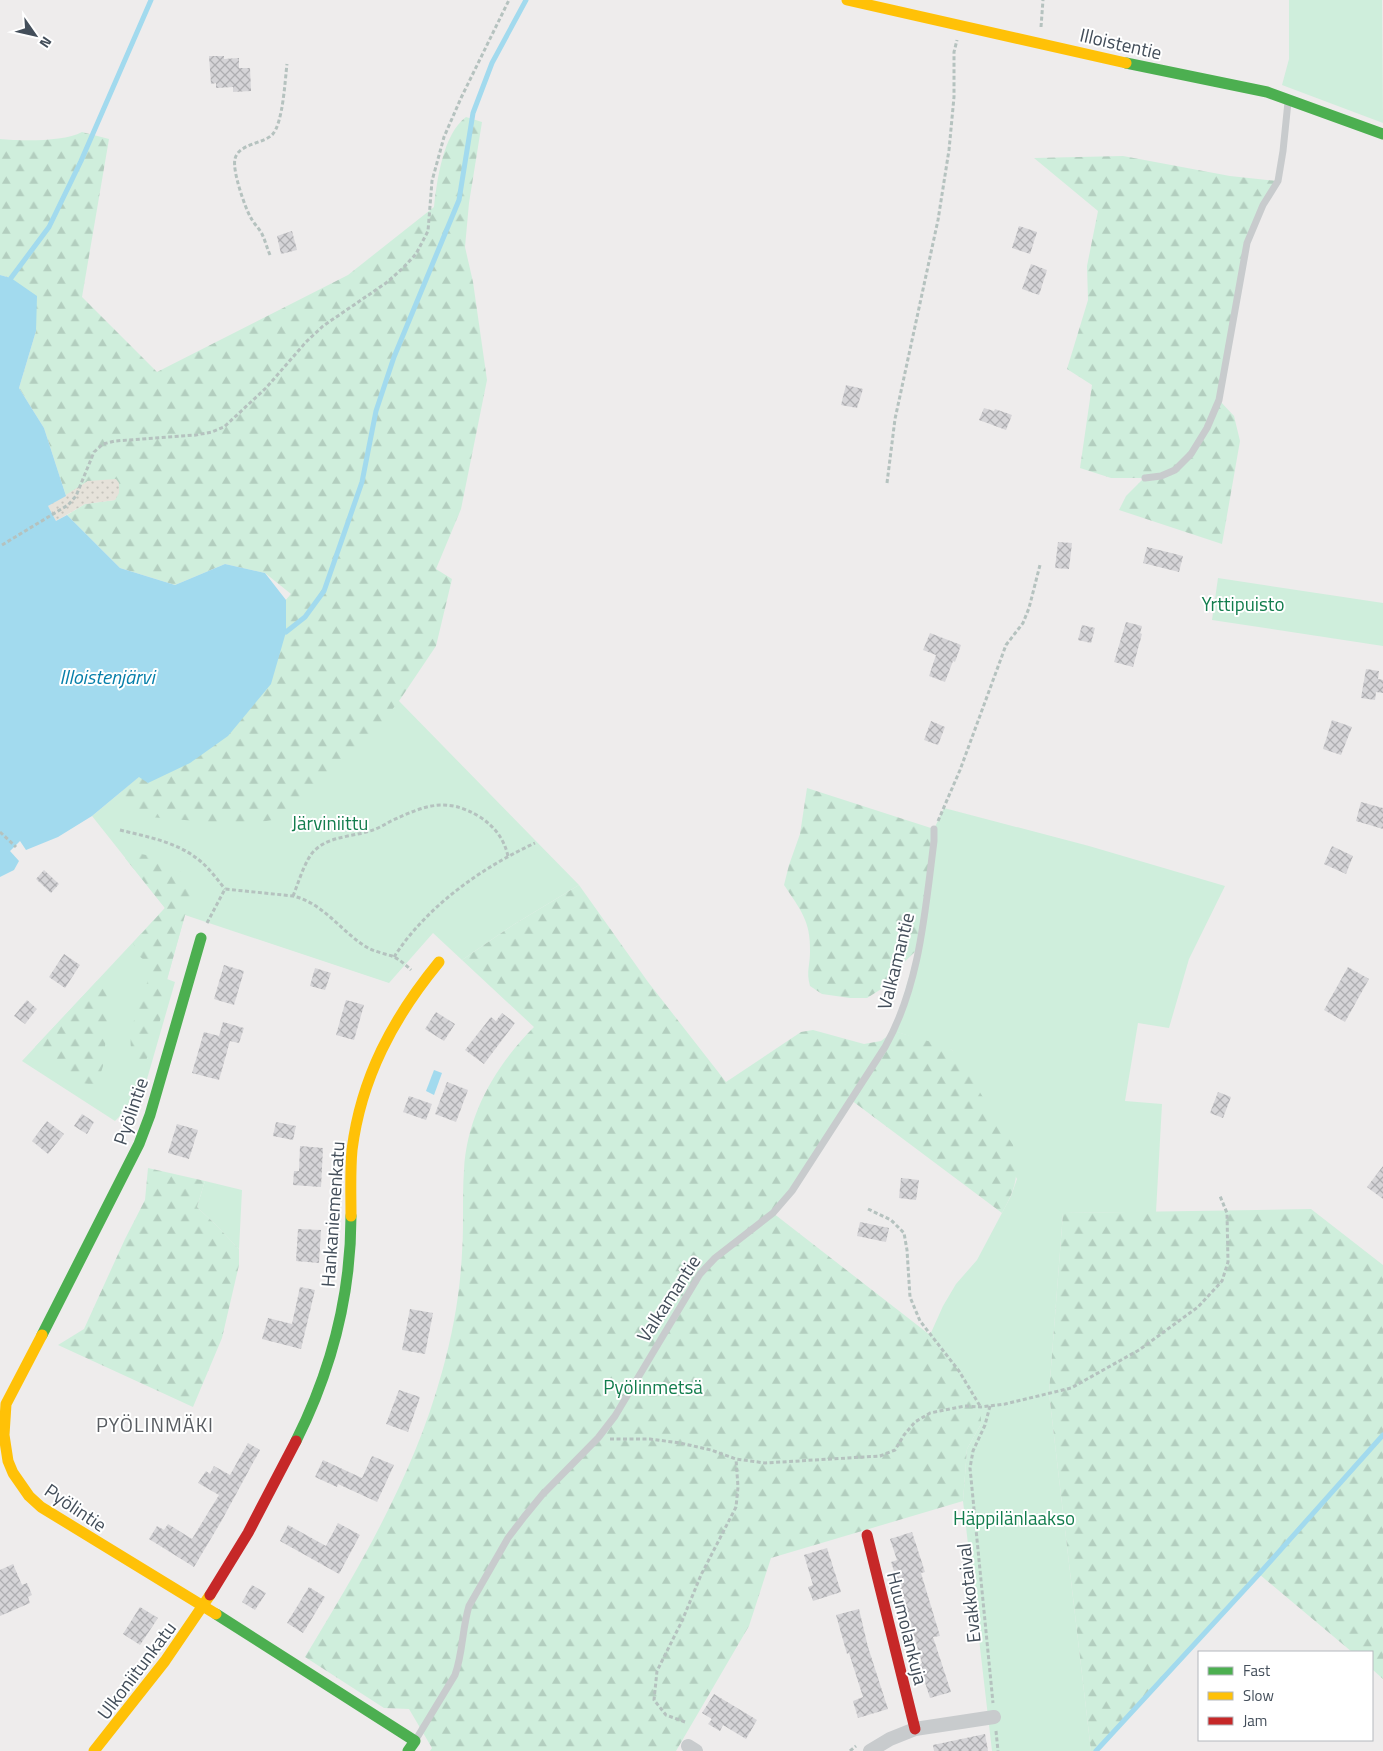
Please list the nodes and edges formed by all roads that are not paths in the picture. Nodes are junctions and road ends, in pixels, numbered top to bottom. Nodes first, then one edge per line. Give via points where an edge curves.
1 (847, 0) edge
2 (1288, 99) junction
3 (1383, 134) edge
4 (1145, 478) dead end
5 (934, 829) road end
6 (201, 938) dead end
7 (439, 962) dead end
8 (868, 1535) dead end
9 (203, 1608) junction
10 (994, 1717) road end
11 (915, 1729) junction
12 (412, 1746) edge
13 (94, 1751) edge
14 (870, 1751) edge

1 - 2 street, Illoistentie
2 - 3 street, Illoistentie
2 - 4 lane via 1278,181 1247,242 1219,400 1191,454 1175,470
5 - 12 lane, Valkamantie via 923,927 906,1001 894,1031 792,1191 773,1213 715,1258 700,1274 615,1416 542,1495 508,1538 469,1606 455,1675
6 - 9 street, Pyölintie via 139,1144 6,1404 3,1440 14,1476 26,1494 41,1507
7 - 9 street, Hankaniemenkatu via 408,1001 367,1081 352,1150 347,1281 315,1401 282,1472
8 - 11 street, Huumolankuja
9 - 12 street, Pyölintie via 225,1619
9 - 13 street, Ulkoniitunkatu via 153,1680
10 - 11 street
11 - 14 street

